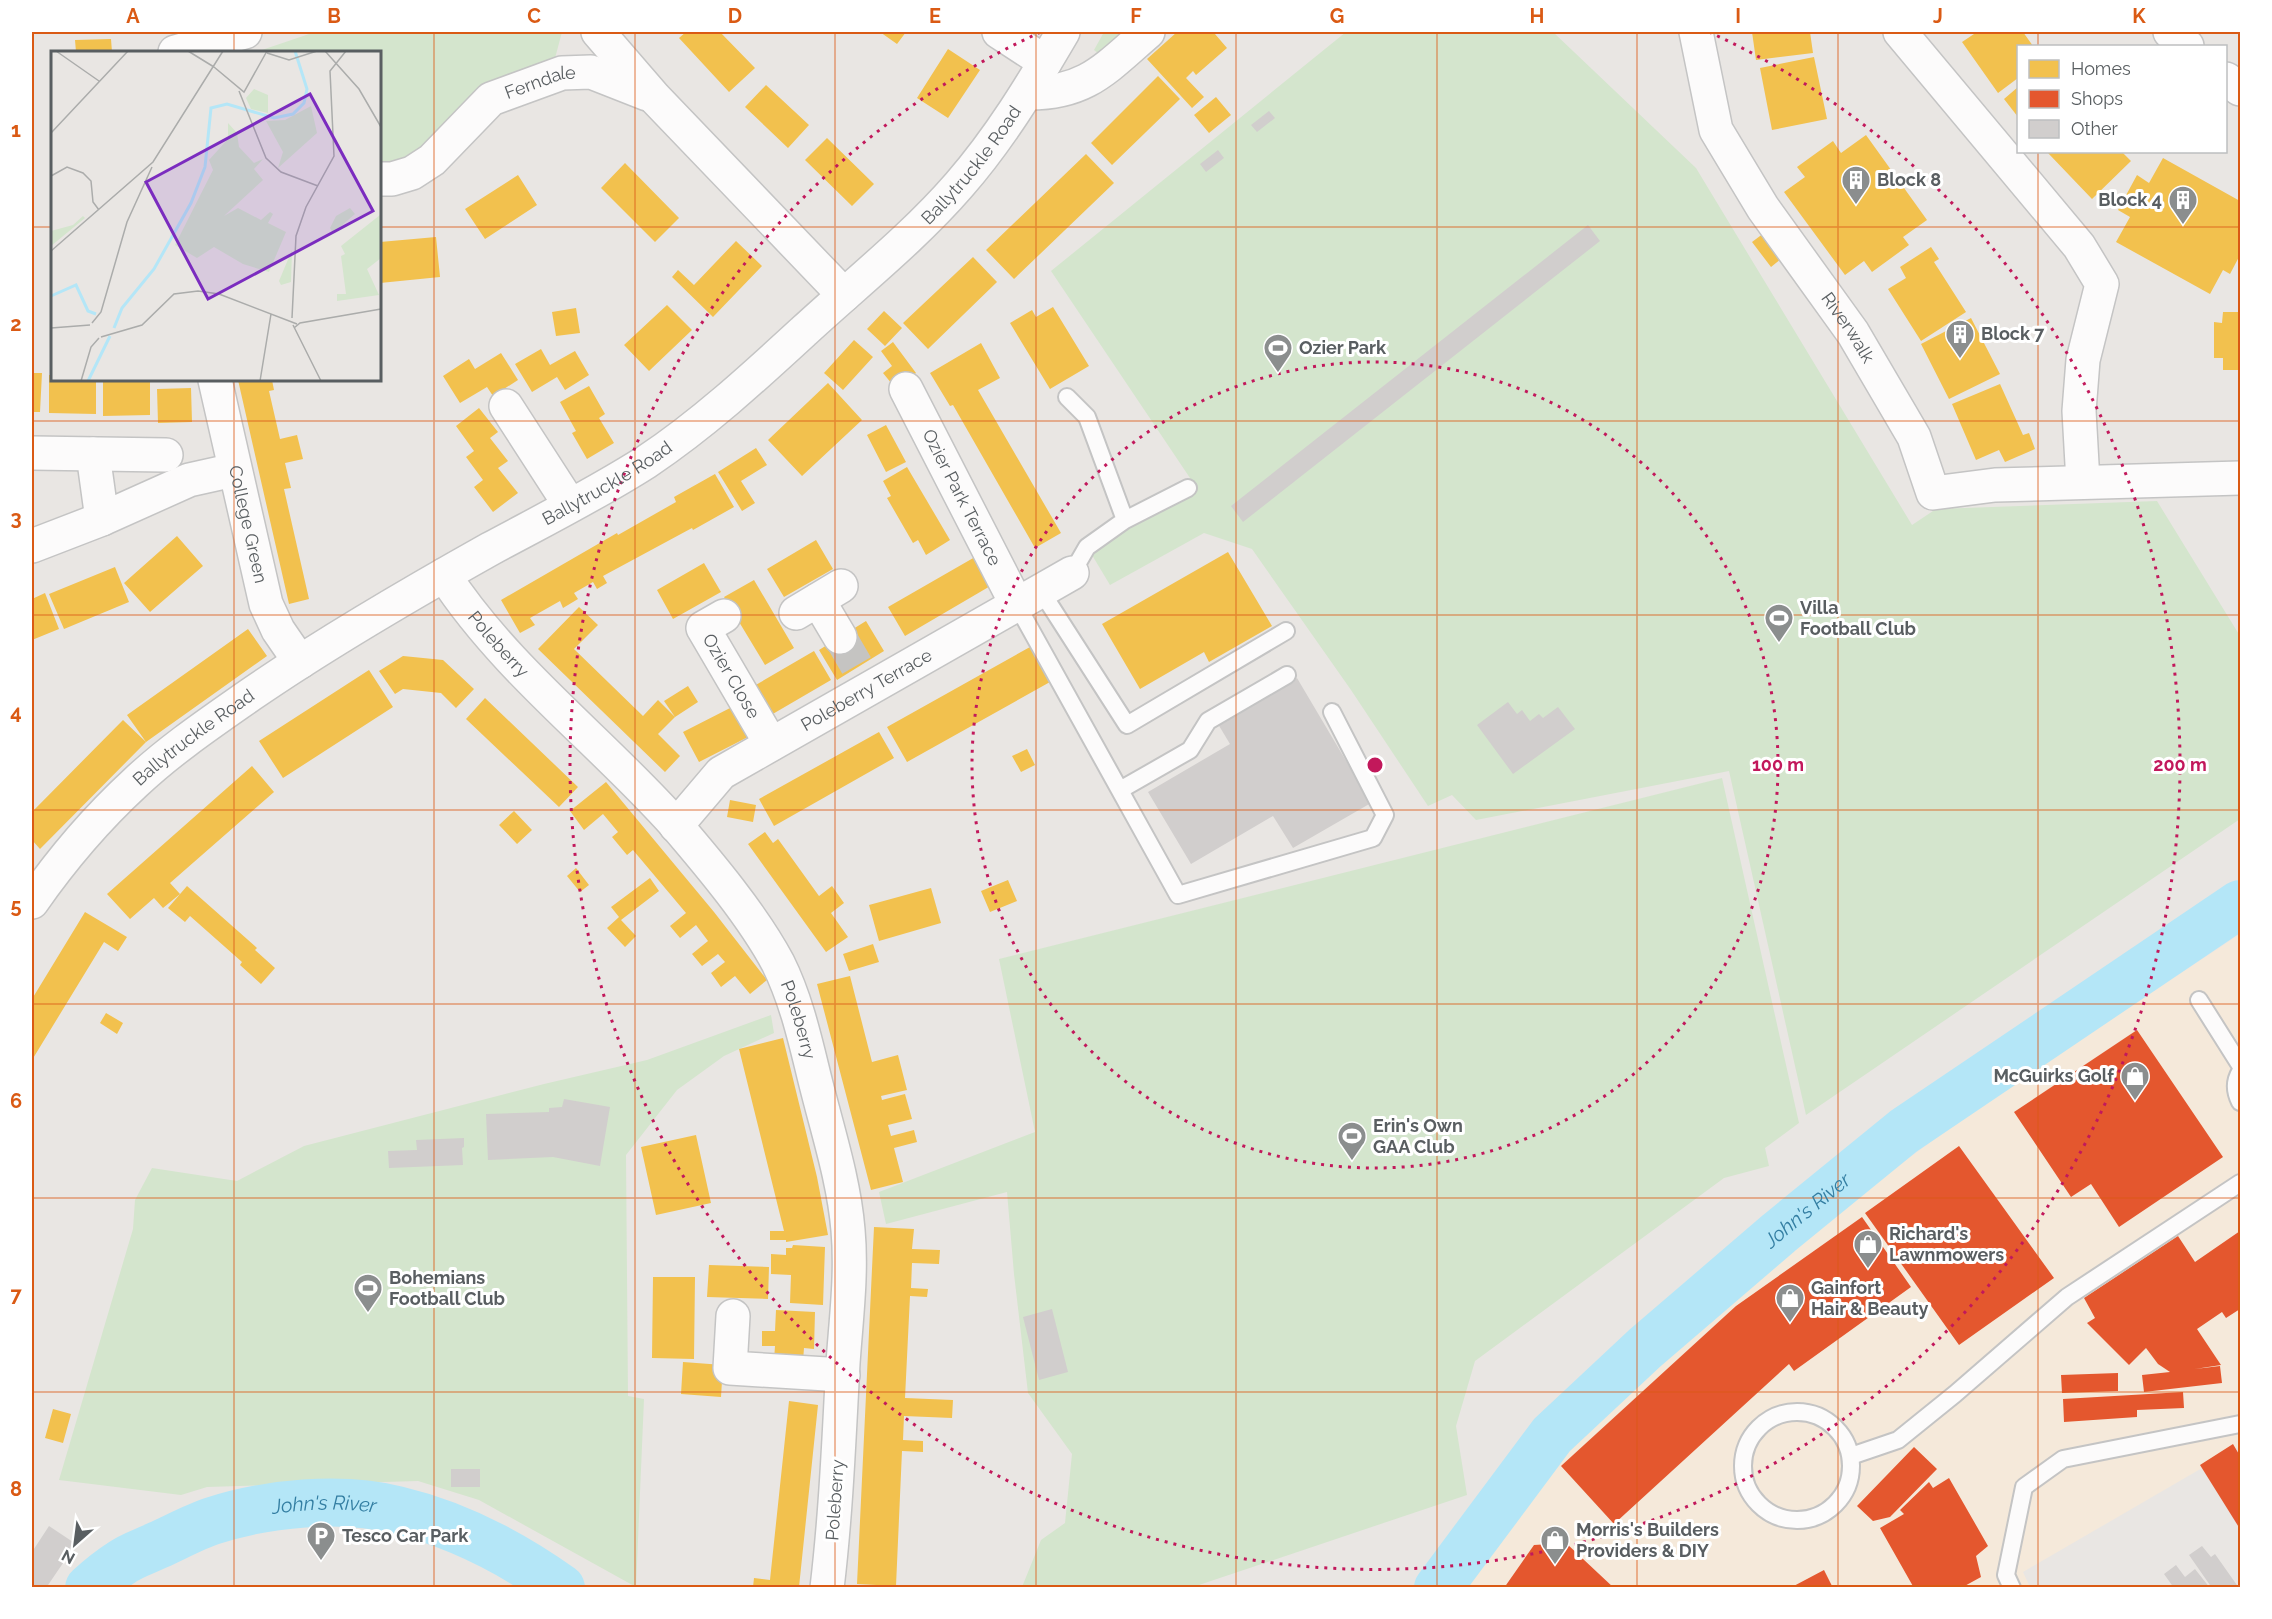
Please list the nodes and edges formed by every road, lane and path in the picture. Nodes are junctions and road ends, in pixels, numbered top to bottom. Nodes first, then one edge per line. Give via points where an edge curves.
1 (170, 32) edge
2 (245, 32) edge
3 (598, 32) edge
4 (999, 32) edge
5 (1063, 32) edge
6 (1148, 32) edge
7 (1696, 32) edge
8 (1900, 32) edge
9 (2170, 32) edge
10 (2186, 45) edge
11 (174, 51) edge
12 (178, 51) edge
13 (1045, 62) junction
14 (2227, 80) edge
15 (2241, 89) edge
16 (1027, 93) junction
17 (655, 98) junction
18 (381, 179) edge
19 (844, 295) junction
20 (215, 381) edge
21 (906, 389) dead end
22 (1067, 397) dead end
23 (506, 406) dead end
24 (32, 453) edge
25 (93, 454) junction
26 (166, 455) dead end
27 (234, 470) junction
28 (2241, 478) edge
29 (2083, 482) junction
30 (1188, 488) dead end
31 (570, 505) junction
32 (102, 519) junction
33 (1125, 520) junction
34 (32, 546) edge
35 (1072, 573) joint
36 (444, 575) junction
37 (1029, 598) junction
38 (818, 600) dead end
39 (723, 616) dead end
40 (1286, 631) dead end
41 (840, 637) tunnel mouth
42 (300, 662) junction
43 (1287, 675) dead end
44 (1332, 712) dead end
45 (771, 744) junction
46 (1120, 790) junction
47 (676, 826) junction
48 (32, 902) edge
49 (2199, 1000) dead end
50 (2241, 1065) edge
51 (2241, 1072) edge
52 (2241, 1102) edge
53 (2241, 1183) edge
54 (733, 1316) dead end
55 (843, 1376) junction
56 (2241, 1424) edge
57 (1851, 1456) junction
58 (827, 1587) edge
59 (2012, 1587) edge

1 - 11 street
2 - 12 street
3 - 17 street, Ferndale
4 - 13 street
5 - 13 street
6 - 16 street, Ballytruckle Road via 1084,83 1064,91
7 - 29 street, Riverwalk via 1716,130 1762,208 1853,333 1914,437 1934,492
8 - 29 street via 2079,246 2102,284 2082,360 2079,411
9 - 10 street
13 - 16 street
14 - 15 street
16 - 19 street, Ballytruckle Road via 958,187
17 - 18 street, Ferndale via 591,72 562,73 491,99 432,160 412,173
17 - 19 street, Ferndale
19 - 31 street, Ballytruckle Road via 689,430 647,461
20 - 27 street, College Green
21 - 37 street, Ozier Park Terrace
22 - 33 lane via 1088,417
23 - 31 street
24 - 25 street
25 - 26 street
25 - 32 street
27 - 32 street via 189,480
27 - 42 street, College Green via 266,604
28 - 29 street, Riverwalk
30 - 33 lane
31 - 36 street, Ballytruckle Road
32 - 34 street
33 - 35 lane via 1087,547
35 - 37 street, Poleberry Terrace
36 - 42 street, Ballytruckle Road
36 - 47 street, Poleberry via 488,633
37 - 40 lane via 1127,725
37 - 45 street, Poleberry Terrace via 864,678
37 - 46 lane
38 - 41 street
39 - 45 street, Ozier Close via 703,628
42 - 48 street, Ballytruckle Road via 200,730 134,784 77,844
43 - 46 lane via 1208,721 1190,750
44 - 46 lane via 1385,815 1373,838 1178,895
45 - 47 street, Poleberry Terrace via 721,773
47 - 55 street, Poleberry via 768,948 796,1008 848,1223
49 - 50 lane
51 - 52 lane via 2235,1084
53 - 57 lane via 2067,1297 1898,1440
54 - 55 street via 730,1368
55 - 58 street, Poleberry
56 - 59 lane via 2063,1459 2024,1487 2006,1575
57 - 57 lane via 1834,1426 1803,1412 1786,1413 1756,1430 1743,1462 1745,1479 1751,1494 1776,1516 1809,1519 1837,1503 1851,1473

